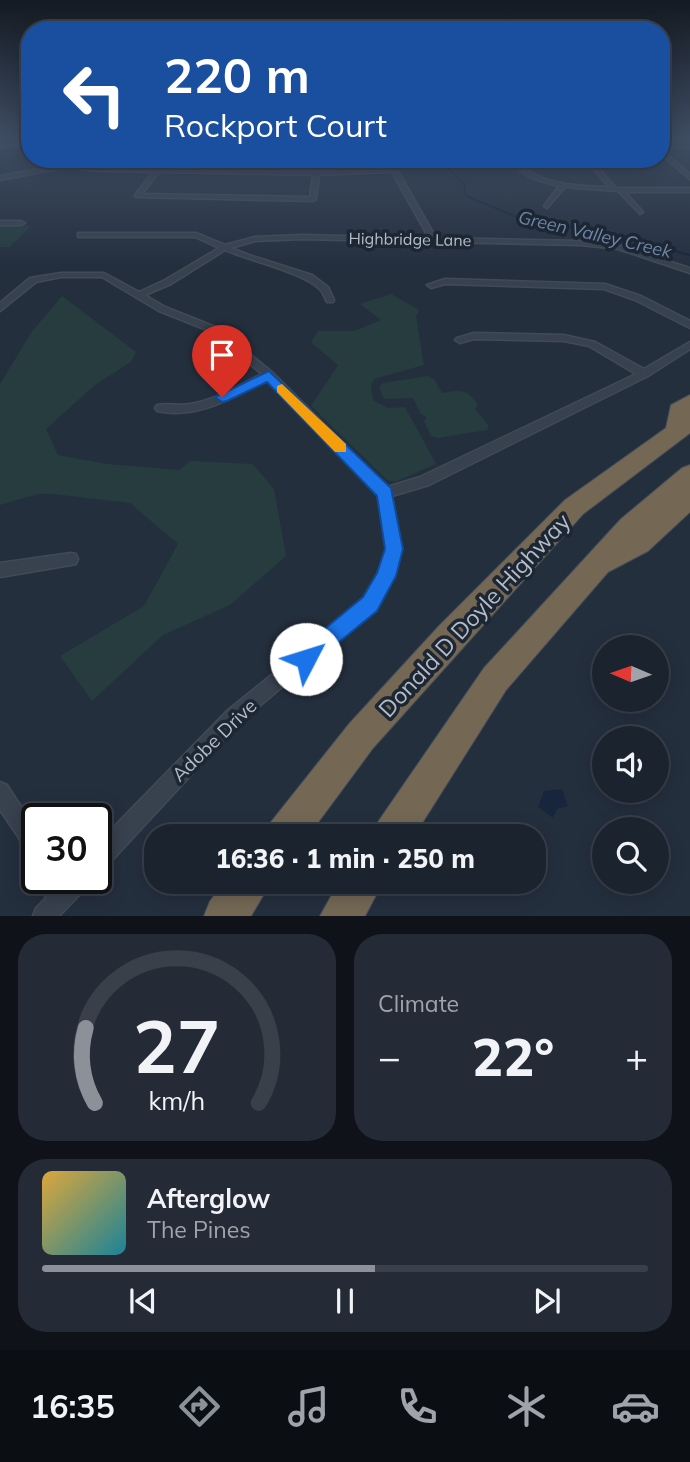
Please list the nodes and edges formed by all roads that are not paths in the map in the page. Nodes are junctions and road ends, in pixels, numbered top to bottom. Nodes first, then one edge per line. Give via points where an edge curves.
1 (149, 181) edge
2 (315, 181) edge
3 (401, 181) edge
4 (548, 181) edge
5 (608, 181) edge
6 (563, 185) junction
7 (616, 189) junction
8 (690, 190) edge
9 (547, 206) dead end
10 (640, 212) dead end
11 (0, 223) edge
12 (21, 223) dead end
13 (81, 235) dead end
14 (434, 240) junction
15 (225, 247) junction
16 (690, 271) edge
17 (431, 285) dead end
18 (139, 295) junction
19 (330, 300) dead end
20 (0, 309) edge
21 (690, 325) edge
22 (460, 340) dead end
23 (690, 345) edge
24 (645, 374) junction
25 (269, 376) junction
26 (690, 402) edge
27 (161, 408) dead end
28 (683, 426) edge
29 (690, 474) edge
30 (385, 493) junction
31 (690, 497) edge
32 (71, 558) dead end
33 (597, 567) junction
34 (0, 570) edge
35 (0, 792) edge
36 (21, 824) edge
37 (294, 824) edge
38 (401, 824) edge
39 (112, 844) edge
40 (65, 894) edge
41 (242, 894) edge
42 (355, 894) edge
43 (51, 909) edge
44 (225, 916) edge
45 (341, 916) edge

1 - 2 street via 137,196 313,199
3 - 14 street
4 - 6 street
5 - 7 street
6 - 7 street
6 - 9 street
7 - 8 street
7 - 10 street
11 - 12 street
13 - 15 street via 196,235
14 - 15 street, Highbridge Lane via 302,237 255,239
14 - 16 street, Highbridge Lane via 601,245
15 - 18 street, Highbridge Lane
15 - 19 street via 309,277 326,289
17 - 21 street via 445,281 605,287
18 - 20 street via 104,275 61,275 33,280
18 - 25 street via 215,330
22 - 24 street via 474,336 564,338 592,344
23 - 24 street
24 - 30 street via 424,481
25 - 27 street via 204,406
25 - 30 street
26 - 28 highway via 678,410
28 - 37 highway, Donald D Doyle Highway via 574,507 361,736
29 - 33 highway via 630,527
30 - 39 street, Adobe Drive via 394,549 370,604 233,717
31 - 33 highway via 639,543
32 - 34 street
33 - 38 highway via 495,679
35 - 36 street
40 - 43 street
41 - 44 highway
42 - 45 highway

